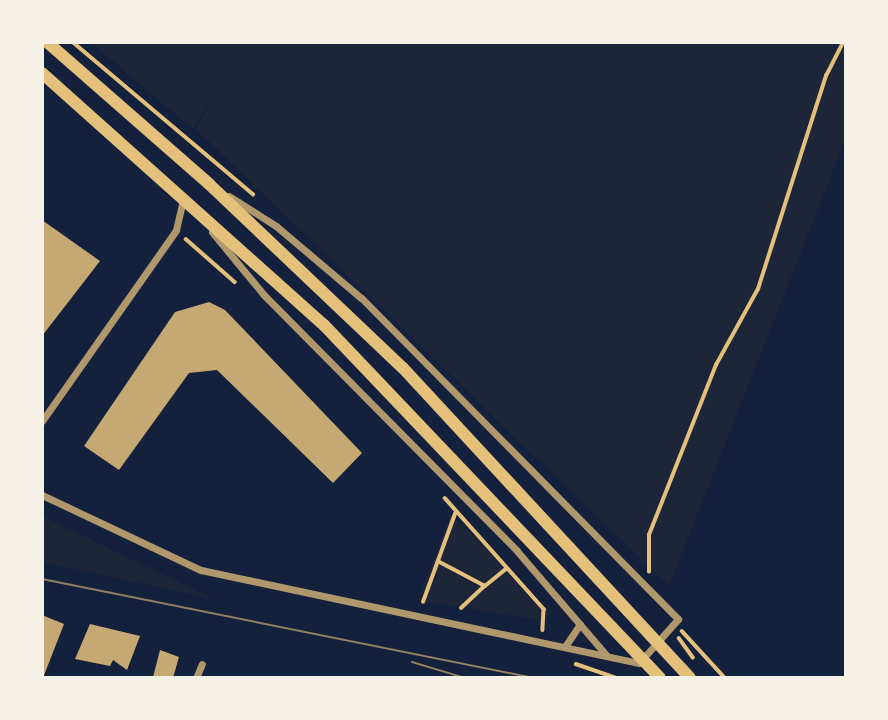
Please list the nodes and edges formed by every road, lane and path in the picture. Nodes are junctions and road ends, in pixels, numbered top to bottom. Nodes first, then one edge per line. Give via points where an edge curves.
1 (47, 42) edge
2 (74, 42) edge
3 (844, 42) edge
4 (42, 74) edge
5 (209, 184) junction
6 (183, 196) junction
7 (261, 201) dead end
8 (184, 238) dead end
9 (243, 290) dead end
10 (42, 421) edge
11 (441, 492) dead end
12 (42, 495) edge
13 (455, 514) junction
14 (438, 561) junction
15 (506, 569) junction
16 (649, 580) dead end
17 (485, 586) junction
18 (423, 602) dead end
19 (461, 608) dead end
20 (580, 624) junction
21 (543, 640) junction
22 (566, 645) junction
23 (606, 655) junction
24 (567, 661) dead end
25 (202, 664) dead end
26 (702, 668) dead end
27 (718, 669) dead end
28 (603, 677) edge
29 (196, 678) edge
30 (617, 678) edge
31 (660, 678) edge
32 (690, 678) edge
33 (726, 678) edge

1 - 5 main road
2 - 7 path
3 - 16 path via 826,76 758,289 716,365 649,535
4 - 6 main road
5 - 23 street via 276,226 361,298 678,619 639,663
5 - 32 main road via 403,368
6 - 10 street via 176,230
6 - 20 street via 264,295
6 - 31 main road via 450,451
8 - 9 path
11 - 13 path
12 - 21 street via 201,570 360,608
13 - 14 path
13 - 15 path
14 - 17 path
14 - 18 path
15 - 17 path
15 - 21 path via 544,609
17 - 19 path
20 - 22 street
20 - 23 street
21 - 22 street
22 - 23 street
24 - 28 path
25 - 29 street
26 - 33 path via 679,637 683,631
27 - 33 path
28 - 30 path

